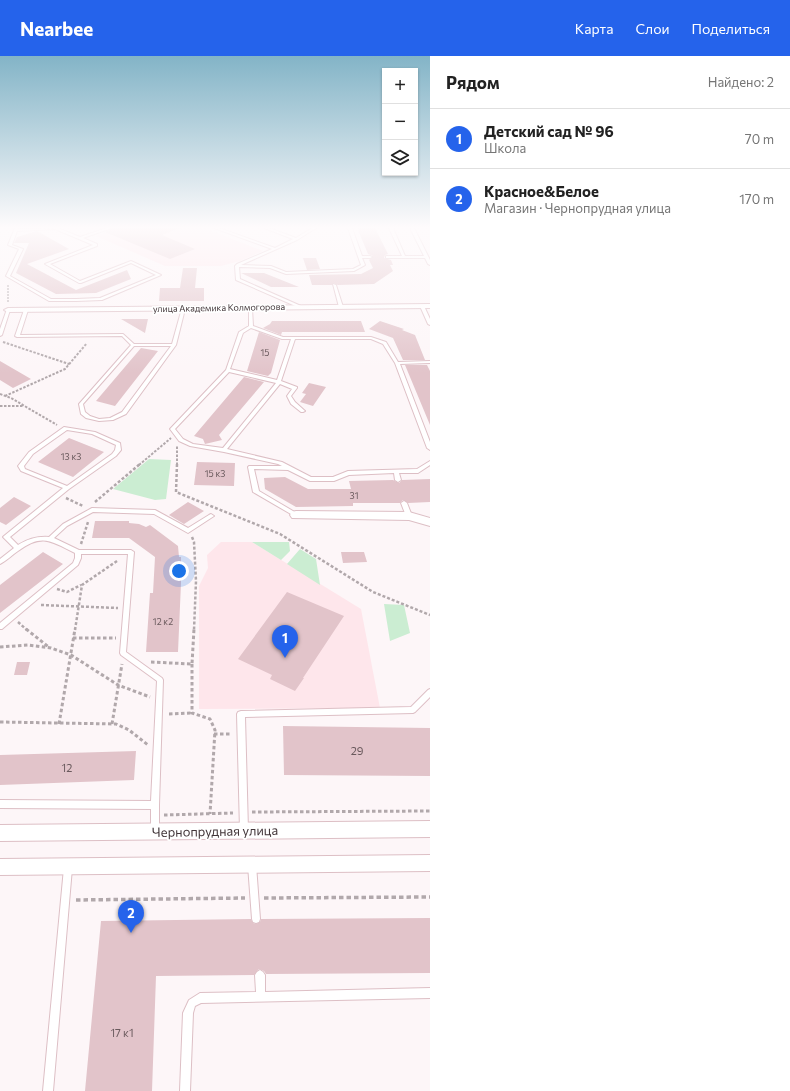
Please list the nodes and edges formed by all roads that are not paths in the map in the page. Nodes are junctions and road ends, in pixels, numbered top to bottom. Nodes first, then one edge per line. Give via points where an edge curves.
1 (9, 276) edge
2 (70, 276) edge
3 (95, 276) edge
4 (155, 276) edge
5 (238, 276) edge
6 (334, 285) dead end
7 (76, 300) junction
8 (426, 306) edge
9 (341, 307) junction
10 (183, 308) junction
11 (250, 308) junction
12 (300, 308) junction
13 (8, 310) joint
14 (26, 310) junction
15 (74, 310) junction
16 (5, 319) junction
17 (0, 321) edge
18 (430, 324) edge
19 (250, 327) junction
20 (0, 335) edge
21 (293, 338) junction
22 (133, 345) junction
23 (174, 345) junction
24 (430, 362) edge
25 (397, 363) junction
26 (228, 370) junction
27 (279, 382) junction
28 (303, 411) dead end
29 (429, 444) edge
30 (224, 450) junction
31 (430, 463) edge
32 (289, 468) junction
33 (396, 471) junction
34 (398, 480) dead end
35 (67, 488) junction
36 (404, 503) dead end
37 (296, 515) joint
38 (211, 516) dead end
39 (409, 516) junction
40 (430, 522) edge
41 (50, 539) junction
42 (18, 548) junction
43 (78, 552) junction
44 (0, 562) edge
45 (0, 627) edge
46 (430, 692) edge
47 (0, 804) edge
48 (155, 805) junction
49 (430, 829) edge
50 (244, 830) junction
51 (155, 832) junction
52 (0, 834) edge
53 (430, 863) edge
54 (252, 865) junction
55 (68, 866) junction
56 (0, 867) edge
57 (256, 919) dead end
58 (260, 975) dead end
59 (430, 993) edge
60 (261, 997) junction
61 (48, 1091) edge
62 (185, 1091) edge

1 - 7 lane via 50,300
2 - 3 lane via 80,282
4 - 7 lane via 101,299
5 - 12 lane via 238,280
6 - 9 lane
7 - 15 lane
8 - 9 street, улица Академика Колмогорова
8 - 18 lane
9 - 12 street, улица Академика Колмогорова
10 - 11 street, улица Академика Колмогорова
10 - 15 street, улица Академика Колмогорова
10 - 23 lane
11 - 12 street, улица Академика Колмогорова
11 - 19 lane
13 - 14 street, улица Академика Колмогорова
13 - 16 lane
14 - 15 street, улица Академика Колмогорова
14 - 22 lane via 17,336 123,335
16 - 17 lane
16 - 20 lane
19 - 21 lane via 283,338
19 - 26 lane via 241,332
21 - 25 lane via 371,338 385,343
21 - 27 lane
22 - 23 lane
22 - 23 lane via 81,404 83,412 88,417 99,420 111,419 124,413
24 - 25 lane
25 - 29 lane
26 - 27 lane
26 - 30 lane via 172,429 181,440 192,445
27 - 28 lane via 295,388 289,396
27 - 30 lane
30 - 32 lane via 280,463
31 - 33 lane via 418,470
32 - 33 lane via 310,479 334,479 348,473
32 - 37 lane via 251,467 256,492
33 - 34 lane
35 - 35 lane via 23,470 21,466 31,453 66,428 80,429 118,444 118,450 114,455
35 - 42 lane via 6,537
36 - 39 lane
37 - 39 street
38 - 41 lane via 188,531 156,512 92,510 65,525
39 - 40 street
41 - 42 lane via 40,538
41 - 43 lane
42 - 44 lane
43 - 45 lane via 76,564
43 - 48 lane via 131,552 124,653 160,680
46 - 50 lane via 413,710 241,714
47 - 48 lane
48 - 51 lane
49 - 50 street, Чернопрудная улица
50 - 51 street, Чернопрудная улица
51 - 52 street, Чернопрудная улица
53 - 54 street
54 - 55 street
54 - 57 lane
55 - 56 street
55 - 61 lane
58 - 60 lane
59 - 60 lane
60 - 62 lane via 200,998 192,1003 188,1014

